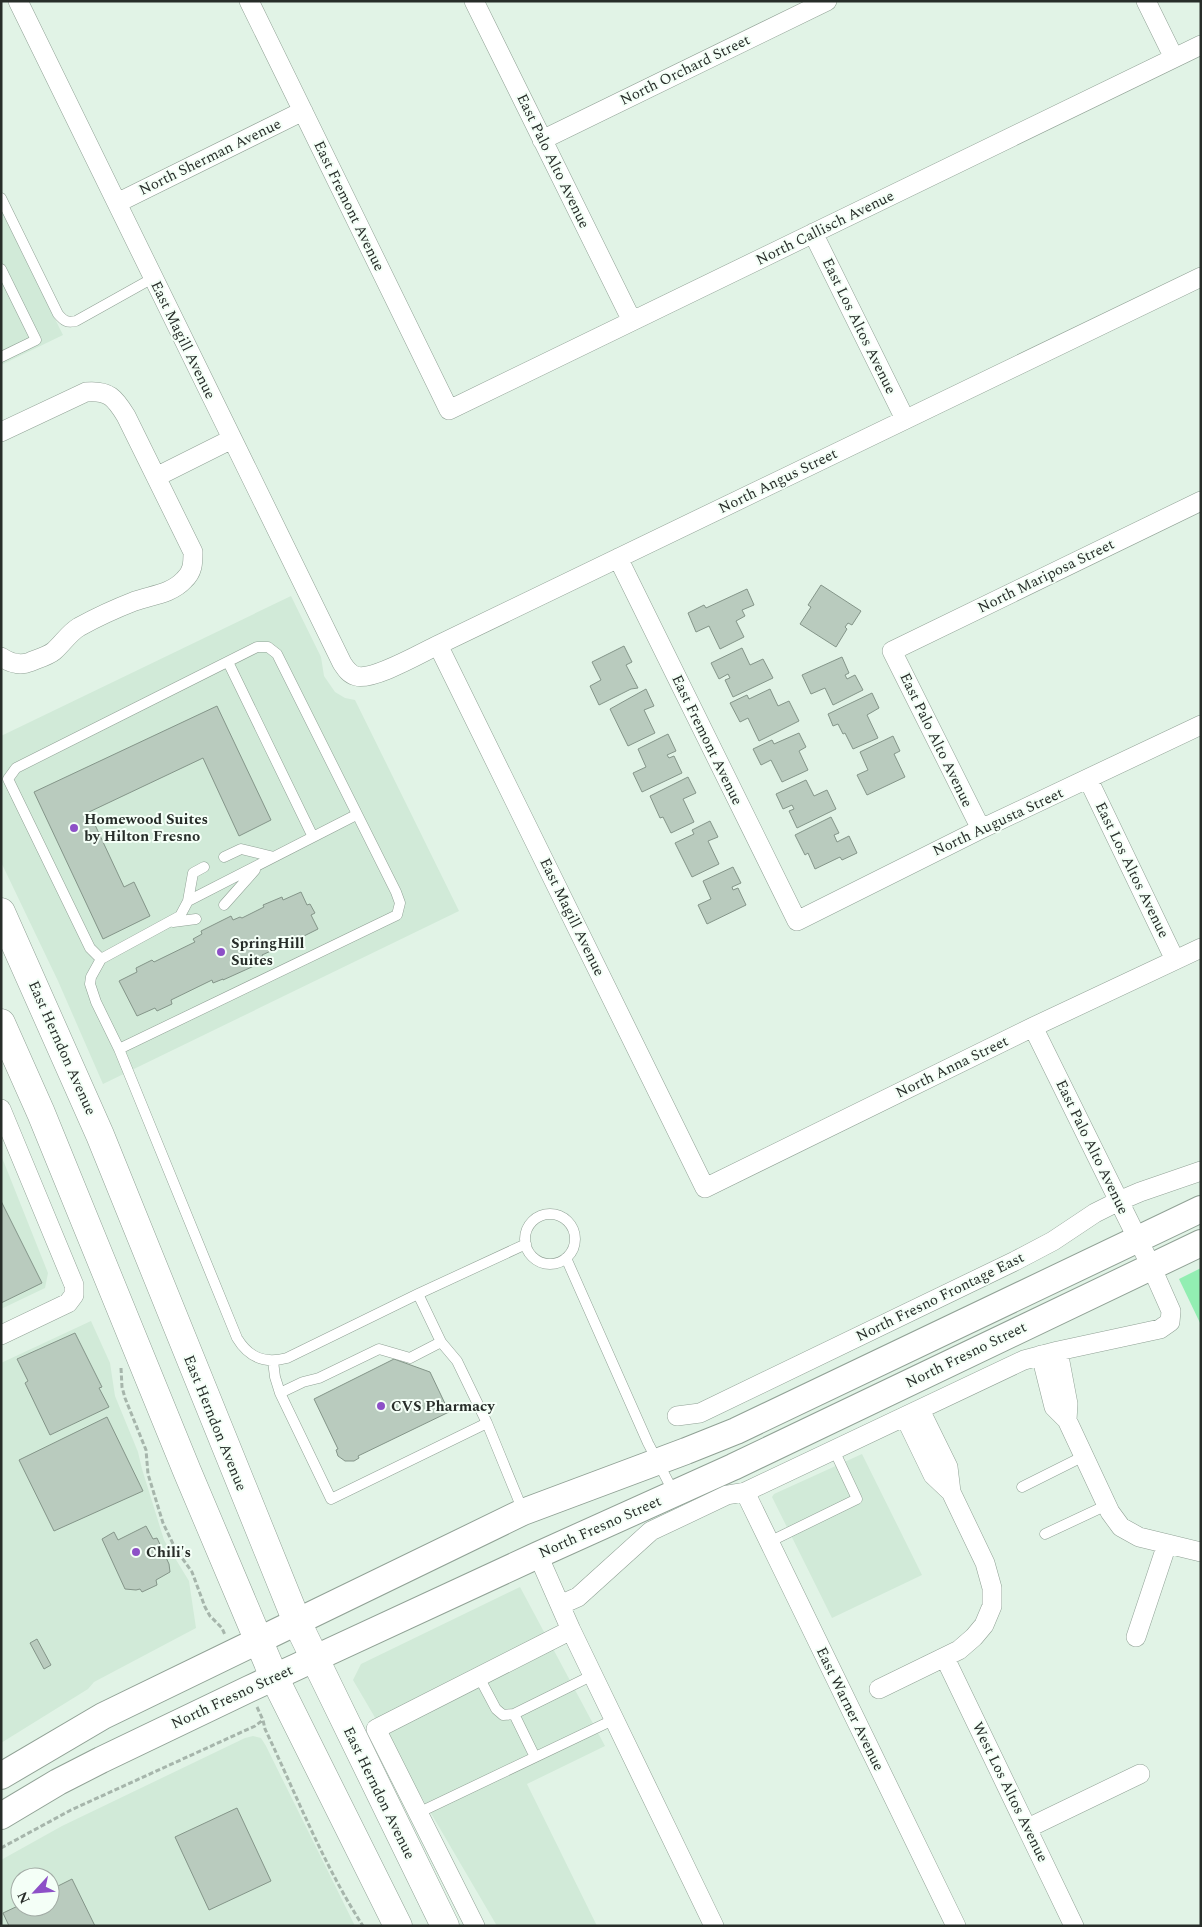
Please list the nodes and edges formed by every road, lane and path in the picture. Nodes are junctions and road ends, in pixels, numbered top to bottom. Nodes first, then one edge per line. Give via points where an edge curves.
1 (18, 1) edge
2 (249, 1) edge
3 (474, 1) edge
4 (827, 1) edge
5 (1146, 1) edge
6 (1201, 45) edge
7 (1174, 58) junction
8 (303, 111) junction
9 (542, 140) junction
10 (1, 198) edge
11 (117, 203) junction
12 (813, 233) junction
13 (1, 268) edge
14 (1201, 277) edge
15 (153, 278) junction
16 (632, 321) junction
17 (1, 357) edge
18 (450, 410) joint
19 (905, 419) junction
20 (1, 432) edge
21 (232, 439) junction
22 (156, 476) junction
23 (1201, 501) edge
24 (618, 558) junction
25 (438, 645) junction
26 (892, 651) joint
27 (1, 657) edge
28 (228, 662) junction
29 (354, 676) joint
30 (1201, 725) edge
31 (1088, 779) junction
32 (356, 815) junction
33 (981, 829) junction
34 (313, 837) junction
35 (224, 857) dead end
36 (274, 857) junction
37 (260, 864) junction
38 (204, 867) dead end
39 (188, 901) junction
40 (224, 905) dead end
41 (1, 912) edge
42 (196, 919) dead end
43 (797, 921) joint
44 (168, 922) junction
45 (1201, 948) edge
46 (102, 959) junction
47 (1175, 960) junction
48 (1, 1023) edge
49 (1033, 1027) junction
50 (119, 1049) junction
51 (1, 1109) edge
52 (1201, 1171) edge
53 (705, 1188) joint
54 (1119, 1201) junction
55 (1201, 1209) edge
56 (1138, 1239) junction
57 (1201, 1243) edge
58 (526, 1244) junction
59 (566, 1258) junction
60 (1151, 1266) junction
61 (418, 1294) junction
62 (1, 1335) edge
63 (441, 1342) junction
64 (1050, 1353) junction
65 (273, 1361) junction
66 (120, 1362) dead end
67 (280, 1393) junction
68 (912, 1414) junction
69 (677, 1416) dead end
70 (487, 1423) junction
71 (834, 1450) junction
72 (1084, 1456) junction
73 (657, 1461) junction
74 (1022, 1487) dead end
75 (745, 1492) junction
76 (674, 1494) junction
77 (1107, 1505) junction
78 (523, 1512) junction
79 (1045, 1534) dead end
80 (769, 1542) junction
81 (1168, 1544) junction
82 (1201, 1552) edge
83 (538, 1555) junction
84 (560, 1605) junction
85 (297, 1622) junction
86 (222, 1628) dead end
87 (571, 1630) junction
88 (1136, 1637) dead end
89 (258, 1641) junction
90 (946, 1658) junction
91 (314, 1659) junction
92 (594, 1675) junction
93 (274, 1677) junction
94 (480, 1677) junction
95 (879, 1689) dead end
96 (514, 1714) junction
97 (615, 1719) junction
98 (535, 1757) junction
99 (27, 1759) junction
100 (1140, 1774) dead end
101 (1, 1776) edge
102 (1, 1796) edge
103 (418, 1813) junction
104 (1, 1816) edge
105 (1028, 1828) junction
106 (1, 1848) edge
107 (363, 1926) edge
108 (398, 1926) edge
109 (445, 1926) edge
110 (475, 1926) edge
111 (714, 1926) edge
112 (956, 1926) edge
113 (1074, 1926) edge

1 - 11 street, East Magill Avenue
2 - 8 street, East Fremont Avenue
3 - 9 street, East Palo Alto Avenue
4 - 9 street, North Orchard Street
5 - 7 street
6 - 7 street, North Callisch Avenue
7 - 12 street, North Callisch Avenue
8 - 11 street, North Sherman Avenue
8 - 18 street, East Fremont Avenue
9 - 16 street, East Palo Alto Avenue
10 - 15 lane via 62,320 76,321
11 - 15 street, East Magill Avenue
12 - 16 street, North Callisch Avenue
12 - 19 street, East Los Altos Avenue
13 - 17 lane via 36,340
14 - 19 street, North Angus Street
15 - 21 street, East Magill Avenue
16 - 18 street, North Callisch Avenue
19 - 24 street, North Angus Street
20 - 22 street via 86,392 108,394 118,402
21 - 22 street
21 - 29 street, East Magill Avenue via 342,664
22 - 27 street via 193,552 191,571 185,580 168,591 135,601 79,627 54,651 28,663 16,664
23 - 26 street, North Mariposa Street
24 - 25 street, North Angus Street
24 - 43 street, East Fremont Avenue
25 - 29 street, North Angus Street via 373,676
25 - 53 street, East Magill Avenue
26 - 33 street, East Palo Alto Avenue
28 - 32 lane via 257,647 268,646 277,654
28 - 34 lane
28 - 46 lane via 16,768 8,779 90,948
30 - 31 street, North Augusta Street
31 - 33 street, North Augusta Street
31 - 47 street, East Los Altos Avenue
32 - 34 lane
32 - 50 lane via 396,892 400,903 397,915
33 - 43 street, North Augusta Street
34 - 36 lane
35 - 36 lane via 241,849
36 - 37 lane
37 - 39 lane
37 - 40 lane
38 - 39 lane via 193,873
39 - 44 lane via 180,916
41 - 85 main road, East Herndon Avenue via 100,1135
42 - 44 lane
44 - 46 lane
45 - 47 street, North Anna Street
46 - 50 lane via 90,984
47 - 49 street, North Anna Street
48 - 89 main road
49 - 53 street, North Anna Street
49 - 54 street, East Palo Alto Avenue
50 - 65 lane via 237,1338 255,1358
51 - 62 street via 74,1285 74,1294 68,1303
52 - 54 street, North Fresno Frontage East
54 - 56 street, East Palo Alto Avenue
54 - 69 street, North Fresno Frontage East via 1015,1261 700,1413
55 - 56 main road, North Fresno Street
56 - 60 street, East Palo Alto Avenue
56 - 73 main road, North Fresno Street via 790,1407
57 - 60 main road, North Fresno Street
58 - 59 lane via 529,1252 542,1262 551,1264
58 - 59 lane via 527,1229 537,1218 552,1214 559,1216 574,1231 574,1246
58 - 61 lane
59 - 73 lane
60 - 64 street, East Palo Alto Avenue via 1171,1311 1170,1322 1166,1326
60 - 76 main road, North Fresno Street
61 - 63 lane
61 - 65 lane via 287,1358
63 - 67 lane via 410,1358 379,1349
63 - 70 lane via 457,1361
64 - 68 street via 1024,1360
64 - 72 street via 1054,1407 1067,1420
65 - 67 lane
66 - 86 path via 125,1398 146,1450 148,1474 164,1523 175,1548 192,1572 204,1607
67 - 70 lane via 331,1499
68 - 71 street
68 - 90 street via 948,1467 951,1492 985,1563 992,1588 992,1606 984,1625 974,1637
70 - 78 lane
71 - 75 street
71 - 80 lane via 857,1499
72 - 74 lane
72 - 77 street
73 - 76 lane
73 - 78 main road, North Fresno Street
75 - 80 street, East Warner Avenue
75 - 84 street via 727,1495 651,1531 578,1597
76 - 83 main road, North Fresno Street
77 - 79 lane
77 - 81 street via 1121,1527 1139,1537
78 - 85 main road, North Fresno Street
80 - 112 street, East Warner Avenue
81 - 82 street
81 - 88 street
83 - 84 street
83 - 91 main road, North Fresno Street
84 - 87 street
85 - 89 main road, North Fresno Street
85 - 91 main road, East Herndon Avenue
87 - 92 street
87 - 94 street
89 - 93 main road
89 - 99 main road, North Fresno Street via 102,1716
90 - 95 street
90 - 105 street, West Los Altos Avenue
91 - 93 main road, North Fresno Street
91 - 109 main road, East Herndon Avenue
92 - 96 lane
92 - 97 street
93 - 104 main road, North Fresno Street via 101,1760
93 - 108 main road
94 - 96 lane via 496,1709 503,1715
94 - 103 street via 376,1729
96 - 98 lane
97 - 98 lane
97 - 111 street
98 - 103 lane
99 - 101 main road, North Fresno Street
99 - 102 main road via 20,1784
100 - 105 street
103 - 110 street
105 - 113 street, West Los Altos Avenue
106 - 107 path via 71,1810 263,1720 300,1805

